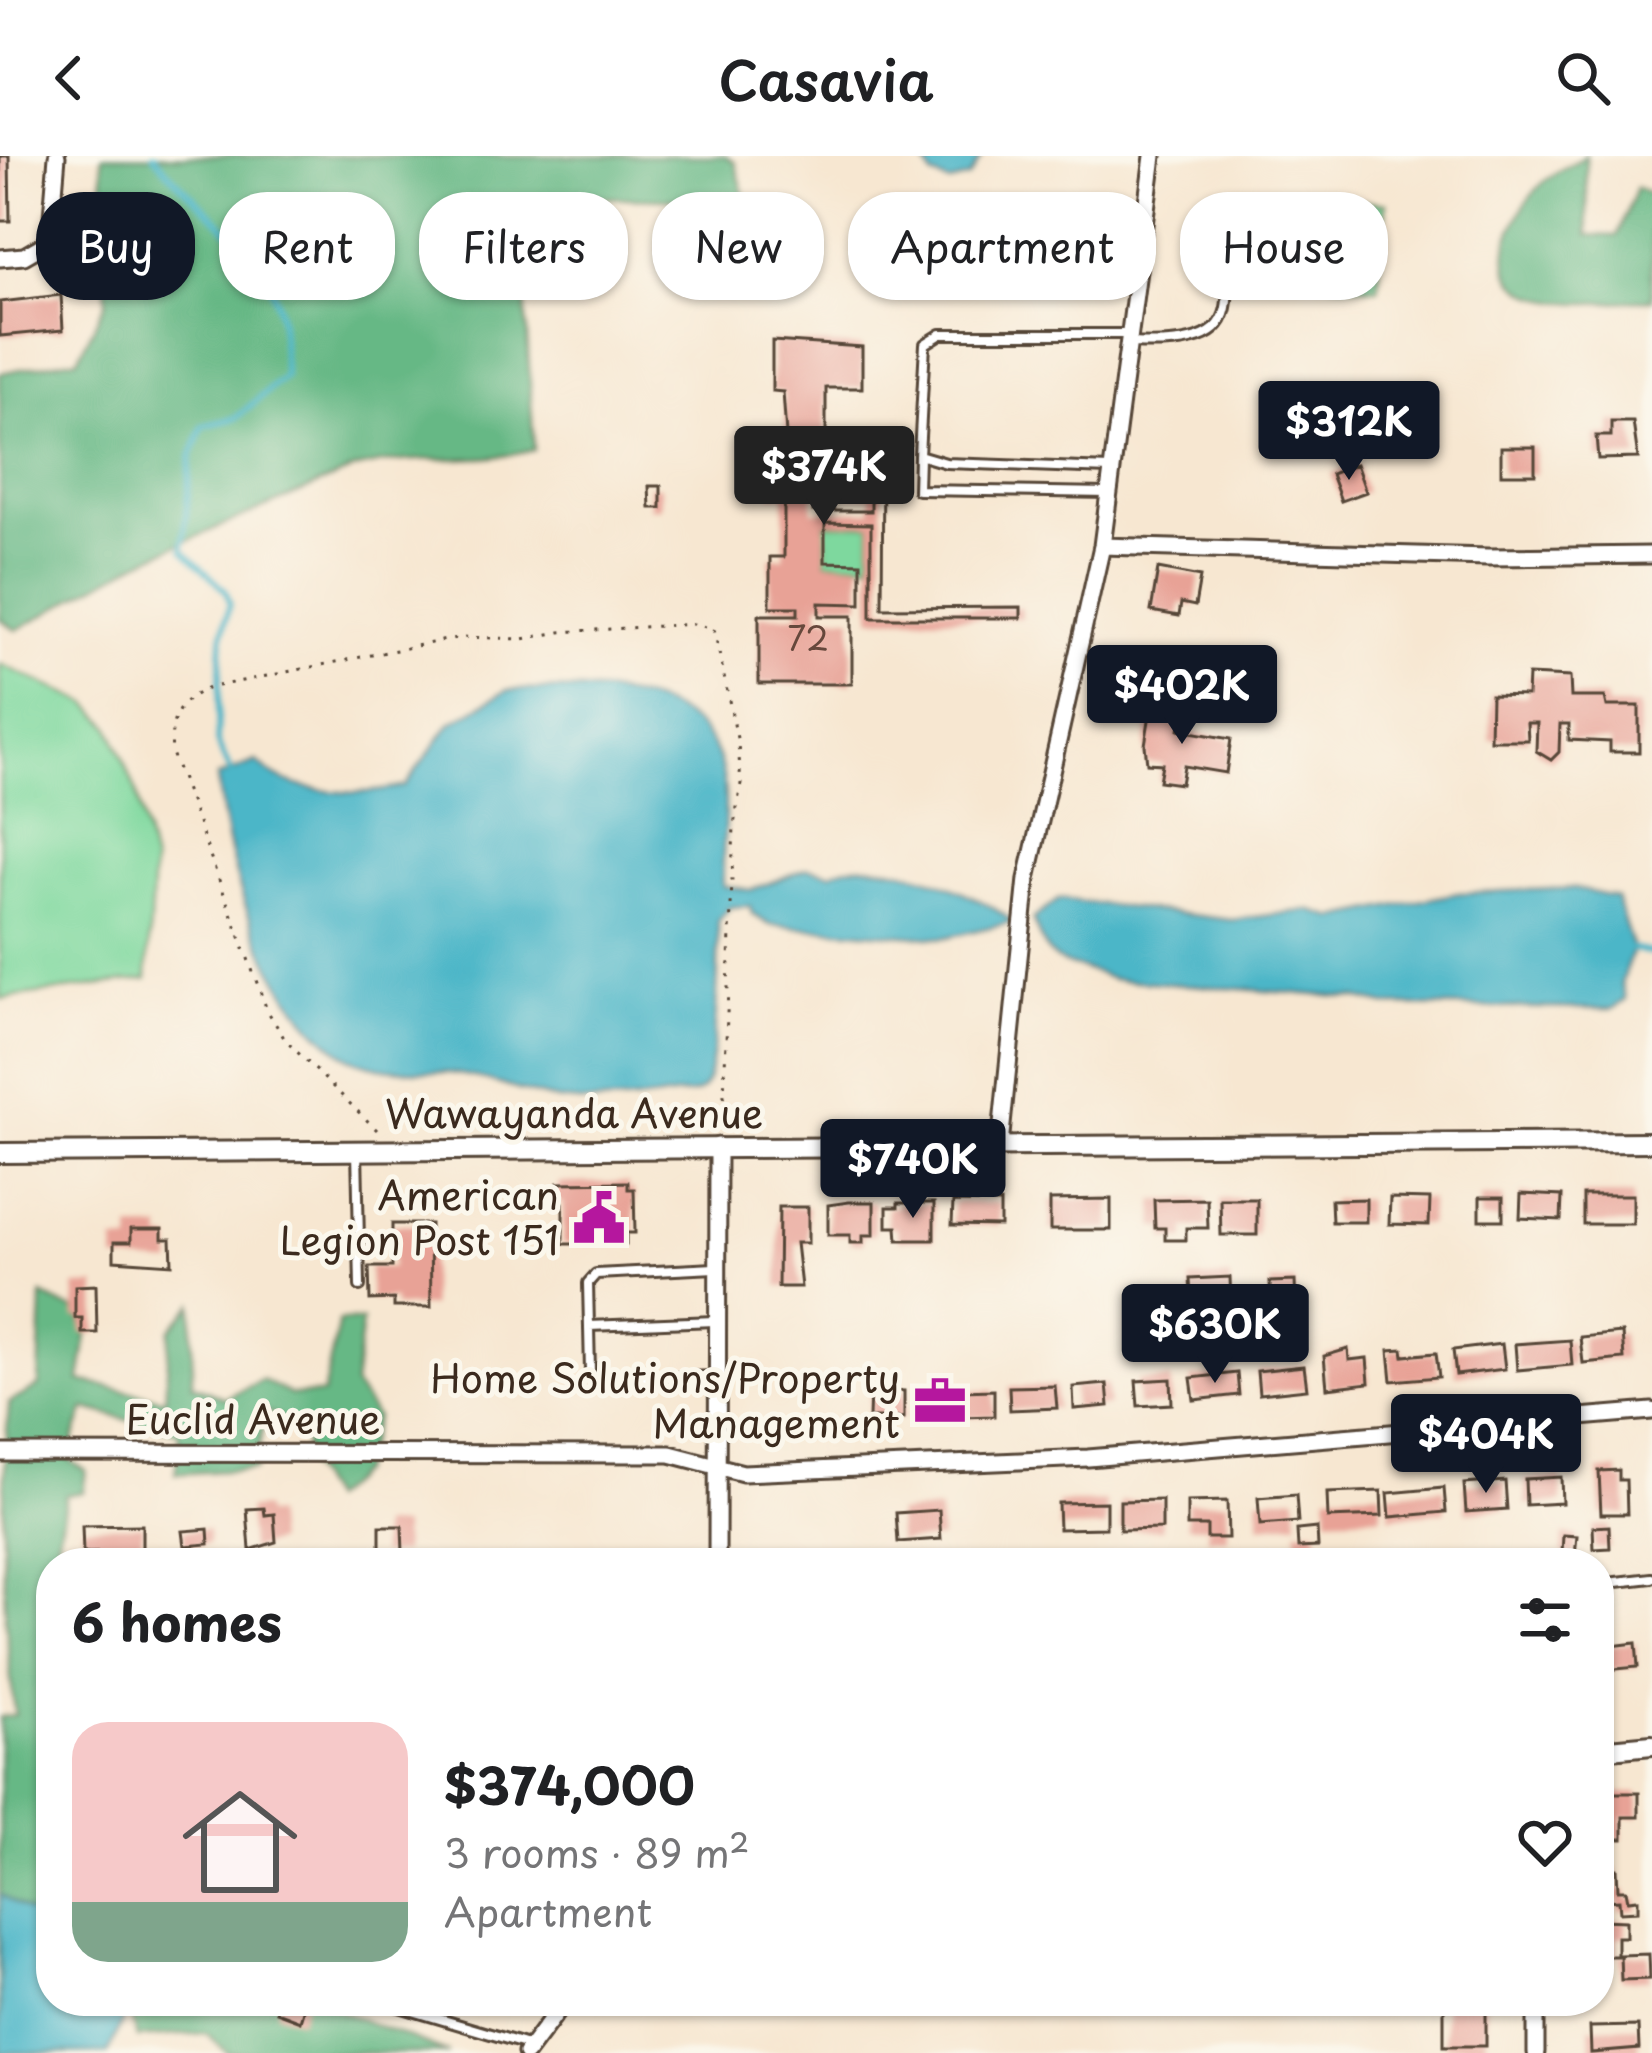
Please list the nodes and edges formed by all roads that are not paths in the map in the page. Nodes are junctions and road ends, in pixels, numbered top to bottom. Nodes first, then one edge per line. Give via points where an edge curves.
1 (57, 156) edge
2 (1153, 156) edge
3 (0, 258) edge
4 (1228, 300) edge
5 (1132, 338) junction
6 (919, 455) junction
7 (1114, 469) junction
8 (1110, 493) junction
9 (1102, 546) junction
10 (1652, 555) edge
11 (1652, 1142) edge
12 (1000, 1145) junction
13 (718, 1146) junction
14 (357, 1149) junction
15 (0, 1153) edge
16 (715, 1268) junction
17 (360, 1286) dead end
18 (715, 1321) junction
19 (589, 1326) junction
20 (715, 1376) junction
21 (1652, 1411) edge
22 (0, 1453) edge
23 (716, 1466) junction
24 (717, 1548) edge
25 (1652, 1578) edge
26 (1614, 1582) edge
27 (1652, 1745) edge
28 (1614, 1749) edge
29 (427, 2016) edge
30 (554, 2016) edge
31 (1536, 2016) edge
32 (529, 2049) edge
33 (1536, 2053) edge

1 - 3 street via 55,228 39,250
2 - 5 street
4 - 5 lane via 1216,330 1184,344
5 - 6 lane via 941,334 925,344
5 - 7 street
6 - 7 lane via 946,463
6 - 8 lane via 918,490
7 - 8 street
8 - 9 street
9 - 10 street
9 - 12 street via 1027,879
11 - 12 street, Wawayanda Avenue
12 - 13 street, Wawayanda Avenue
13 - 14 street, Wawayanda Avenue
13 - 16 street
14 - 15 street, Wawayanda Avenue
14 - 17 lane
16 - 18 street
16 - 19 lane via 596,1274 588,1282
18 - 19 lane
18 - 20 street
19 - 20 lane via 590,1372 599,1380
20 - 23 street
21 - 23 street, Euclid Avenue via 1088,1458 742,1473
22 - 23 street, Euclid Avenue via 670,1454
23 - 24 street
25 - 26 lane
27 - 28 street
29 - 32 lane
30 - 32 street
31 - 33 street

